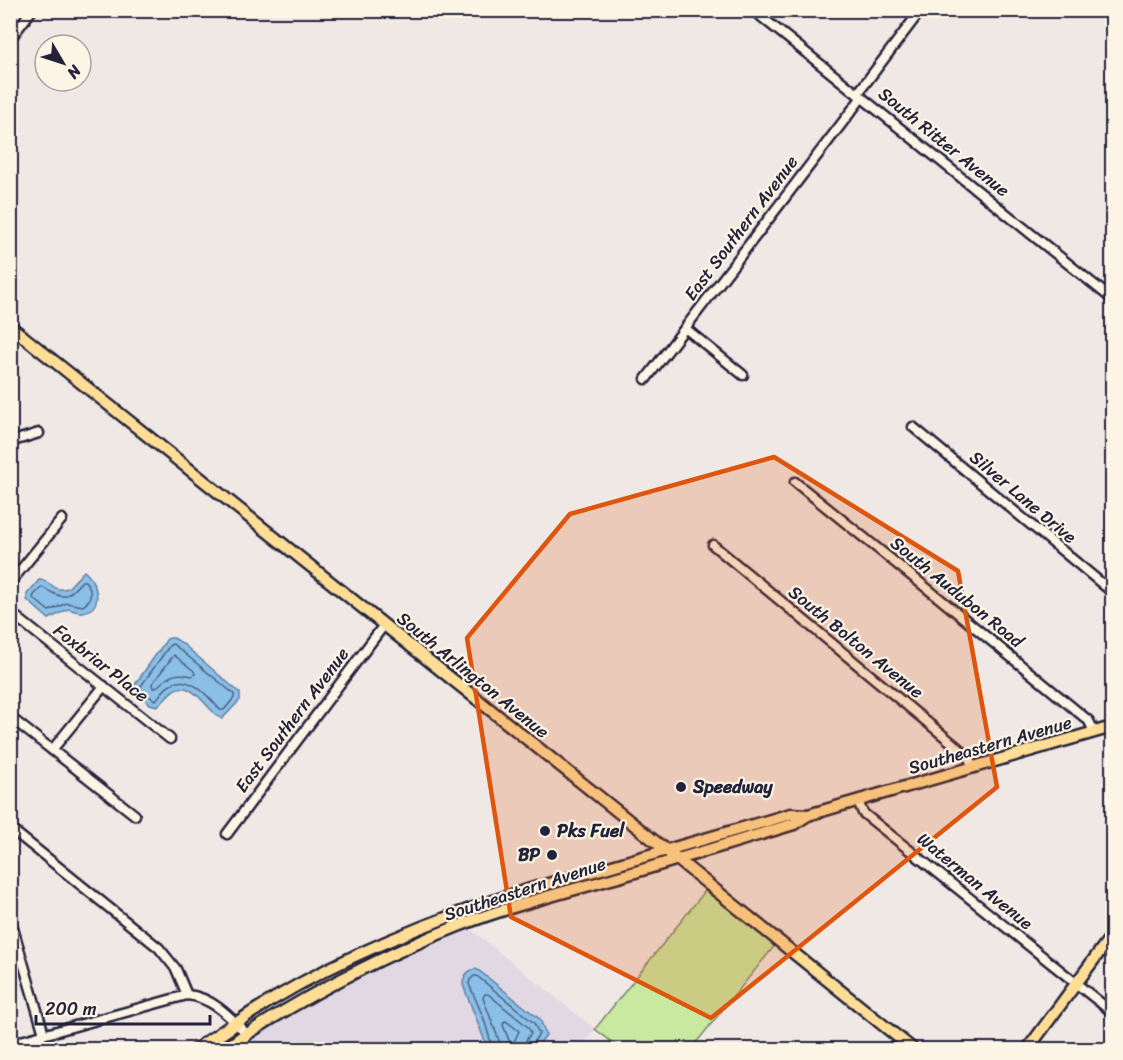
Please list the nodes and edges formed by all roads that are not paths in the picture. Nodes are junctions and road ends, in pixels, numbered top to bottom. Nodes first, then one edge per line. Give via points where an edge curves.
1 (32, 10) edge
2 (753, 10) edge
3 (921, 10) edge
4 (10, 39) edge
5 (860, 95) junction
6 (1113, 299) edge
7 (11, 328) edge
8 (685, 328) junction
9 (743, 375) dead end
10 (646, 379) dead end
11 (913, 427) dead end
12 (39, 432) dead end
13 (10, 442) edge
14 (795, 482) dead end
15 (62, 519) dead end
16 (713, 546) dead end
17 (10, 583) edge
18 (1113, 592) edge
19 (10, 612) edge
20 (384, 625) junction
21 (104, 686) junction
22 (10, 717) edge
23 (1113, 727) edge
24 (1094, 732) junction
25 (170, 739) dead end
26 (52, 750) junction
27 (973, 768) junction
28 (858, 801) junction
29 (135, 815) dead end
30 (808, 815) junction
31 (10, 828) edge
32 (227, 834) dead end
33 (666, 850) junction
34 (677, 858) junction
35 (10, 918) edge
36 (1113, 935) edge
37 (1076, 983) junction
38 (187, 995) junction
39 (1113, 1012) edge
40 (236, 1023) junction
41 (44, 1034) junction
42 (248, 1034) junction
43 (10, 1044) edge
44 (196, 1050) edge
45 (225, 1050) edge
46 (914, 1050) edge
47 (1027, 1050) edge

1 - 4 street
2 - 5 street, South Ritter Avenue
3 - 5 street, East Southern Avenue
5 - 6 street, South Ritter Avenue
5 - 8 street, East Southern Avenue
7 - 20 main road, South Arlington Avenue
8 - 9 street
8 - 10 street, East Southern Avenue
11 - 18 street, Silver Lane Drive
12 - 13 street
14 - 24 street, South Audubon Road via 1089,721
15 - 17 street
16 - 27 street, South Bolton Avenue via 969,756
19 - 21 street, Foxbriar Place
20 - 32 street, East Southern Avenue
20 - 33 main road, South Arlington Avenue
21 - 25 street, Foxbriar Place
21 - 26 street
22 - 26 street
23 - 24 main road, Southeastern Avenue
24 - 27 main road, Southeastern Avenue
26 - 29 street
27 - 28 main road, Southeastern Avenue
28 - 30 main road, Southeastern Avenue
28 - 37 street, Waterman Avenue via 863,813
30 - 33 main road, Southeastern Avenue via 791,814
30 - 34 main road, Southeastern Avenue via 794,824
31 - 38 street via 159,948 176,969
33 - 34 main road, South Arlington Avenue
33 - 40 main road, Southeastern Avenue via 508,896 418,929 311,978
34 - 42 main road, Southeastern Avenue via 504,909 441,933 334,983
34 - 46 main road, South Arlington Avenue
35 - 41 street
36 - 37 main road
37 - 39 street
37 - 47 main road
38 - 40 street via 208,1001
38 - 41 street
40 - 42 street
40 - 44 highway
41 - 43 street
42 - 45 highway

